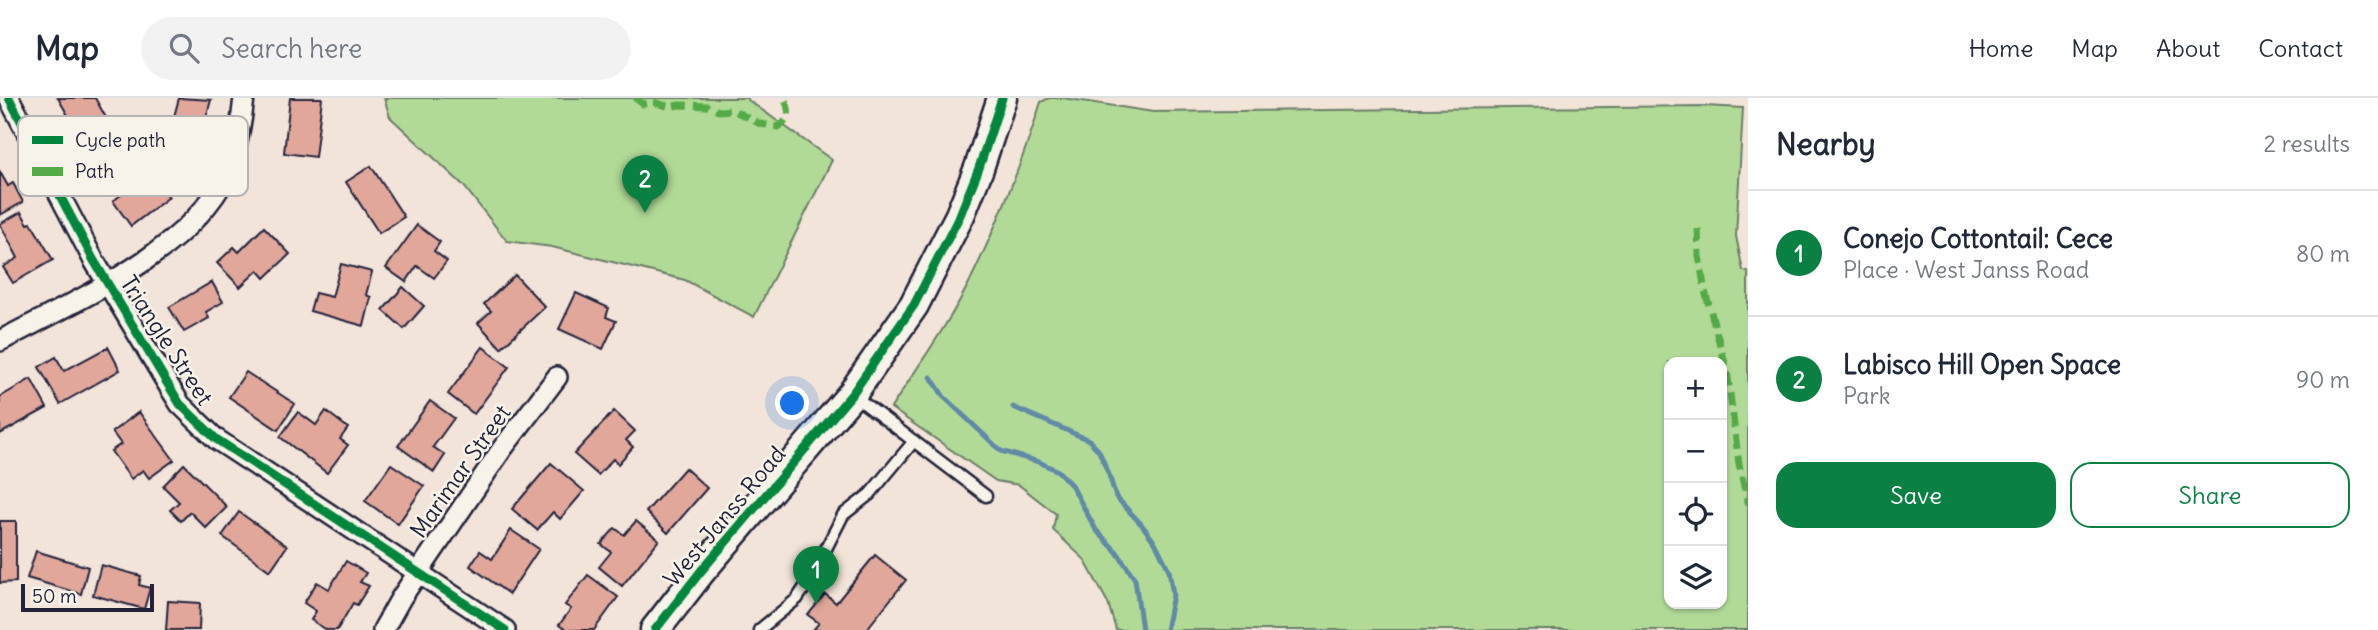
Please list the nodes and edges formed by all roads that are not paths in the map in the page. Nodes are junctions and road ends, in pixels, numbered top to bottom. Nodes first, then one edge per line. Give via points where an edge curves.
1 (9, 98) edge
2 (244, 98) edge
3 (1002, 98) edge
4 (18, 116) edge
5 (243, 116) edge
6 (61, 196) edge
7 (213, 196) edge
8 (107, 284) junction
9 (0, 341) edge
10 (557, 377) dead end
11 (852, 394) junction
12 (914, 441) junction
13 (986, 496) dead end
14 (419, 574) junction
15 (383, 630) edge
16 (505, 630) edge
17 (655, 630) edge
18 (759, 630) edge

1 - 4 street, Triangle Street
2 - 5 street
3 - 11 main road, West Janss Road via 979,168 938,261 914,305
6 - 8 street, Triangle Street
7 - 8 street via 191,223
8 - 9 street
8 - 14 street, Triangle Street via 180,404 198,423
10 - 14 street, Marimar Street via 502,449
11 - 12 lane
11 - 17 main road, West Janss Road
12 - 13 lane
12 - 18 lane via 870,494 843,516 797,599
14 - 15 street, Marimar Street
14 - 16 street, Triangle Street

